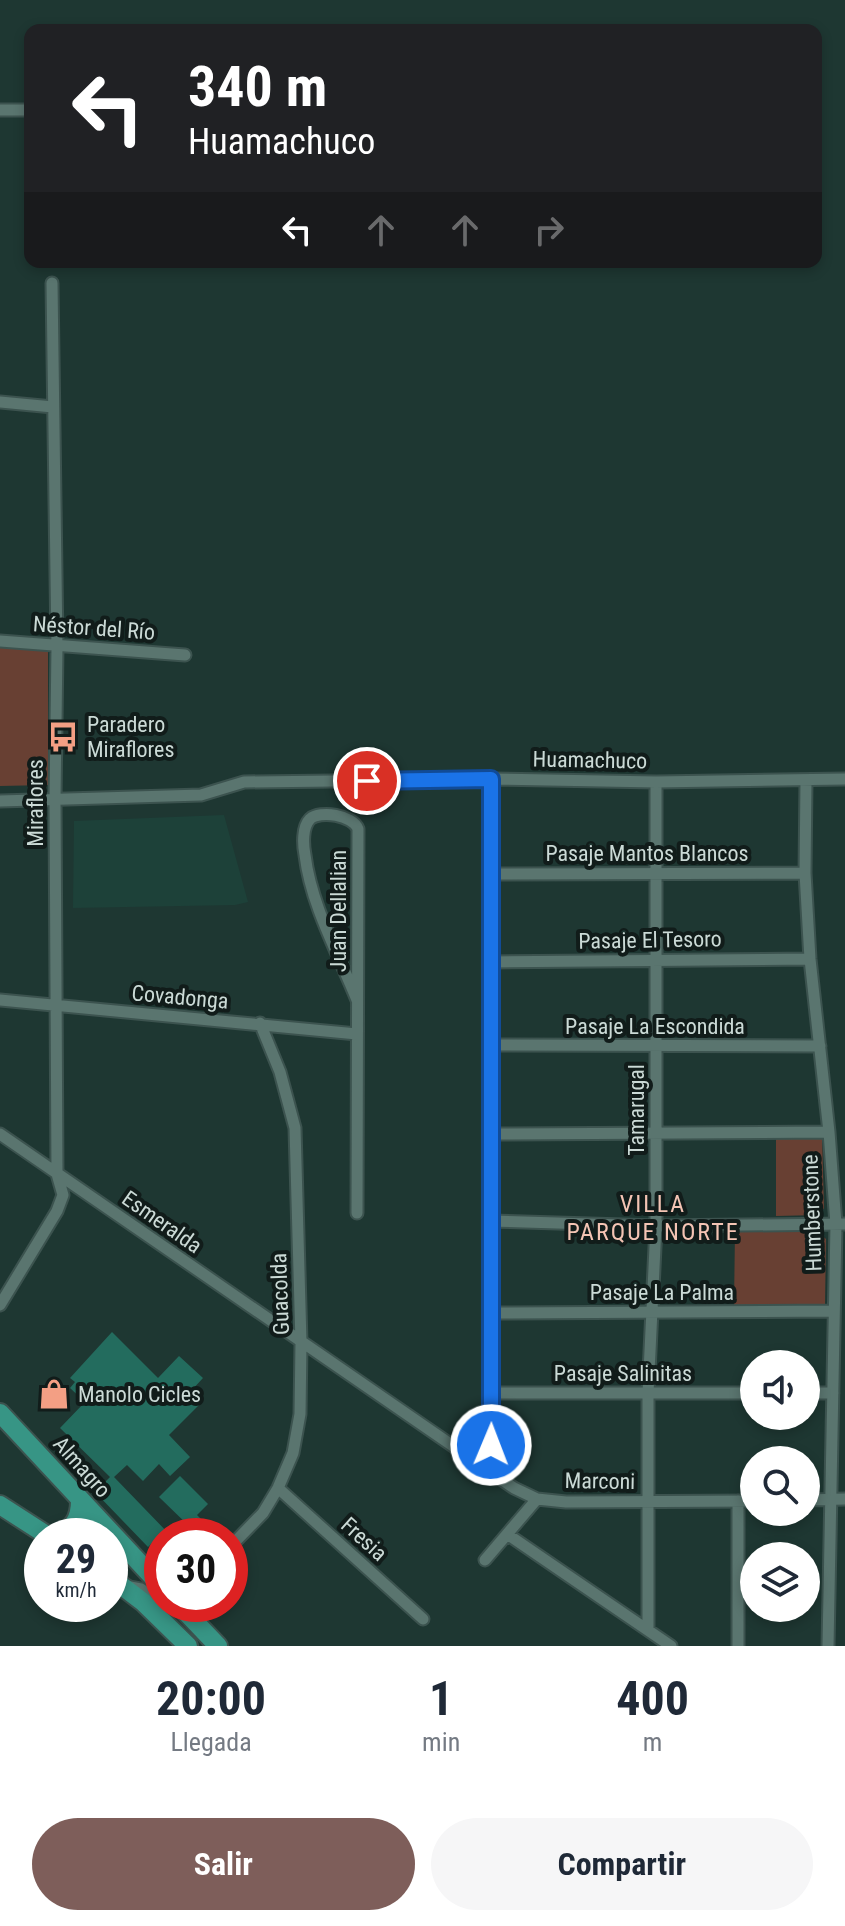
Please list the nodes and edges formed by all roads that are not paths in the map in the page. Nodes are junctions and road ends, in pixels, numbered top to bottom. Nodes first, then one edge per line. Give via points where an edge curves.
1 (0, 110) edge
2 (24, 110) edge
3 (52, 283) dead end
4 (0, 402) edge
5 (53, 407) junction
6 (0, 641) edge
7 (57, 647) junction
8 (185, 655) dead end
9 (491, 779) junction
10 (845, 779) edge
11 (806, 781) junction
12 (656, 782) junction
13 (55, 799) junction
14 (0, 801) edge
15 (805, 873) junction
16 (489, 874) junction
17 (656, 874) junction
18 (656, 959) junction
19 (810, 959) junction
20 (491, 962) junction
21 (0, 1000) edge
22 (357, 1000) junction
23 (56, 1006) junction
24 (260, 1023) junction
25 (357, 1034) junction
26 (490, 1045) junction
27 (820, 1046) junction
28 (656, 1047) junction
29 (829, 1132) junction
30 (0, 1134) edge
31 (491, 1134) junction
32 (656, 1135) junction
33 (57, 1174) junction
34 (357, 1213) dead end
35 (490, 1221) junction
36 (840, 1224) edge
37 (656, 1226) junction
38 (0, 1305) edge
39 (834, 1311) junction
40 (650, 1312) junction
41 (490, 1313) junction
42 (301, 1343) junction
43 (491, 1393) junction
44 (648, 1393) junction
45 (740, 1393) edge
46 (820, 1393) edge
47 (833, 1393) junction
48 (0, 1413) edge
49 (490, 1471) junction
50 (278, 1488) junction
51 (537, 1499) junction
52 (845, 1499) edge
53 (820, 1500) edge
54 (831, 1500) junction
55 (80, 1501) junction
56 (648, 1501) junction
57 (738, 1501) joint
58 (0, 1505) edge
59 (76, 1518) edge
60 (96, 1518) edge
61 (24, 1520) edge
62 (248, 1528) edge
63 (507, 1534) junction
64 (128, 1551) edge
65 (485, 1560) dead end
66 (144, 1568) edge
67 (128, 1592) edge
68 (423, 1619) dead end
69 (194, 1622) edge
70 (648, 1630) junction
71 (188, 1646) edge
72 (218, 1646) edge
73 (671, 1646) edge
74 (738, 1646) edge
75 (828, 1646) edge

1 - 2 street
3 - 5 street, Miraflores
4 - 5 street
5 - 7 street, Miraflores
6 - 7 street, Néstor del Río
7 - 8 street, Néstor del Río
7 - 13 street, Miraflores
9 - 12 street, Huamachuco
9 - 13 street, Huamachuco via 244,782 201,795
9 - 16 street
10 - 11 street, Huamachuco
11 - 12 street, Huamachuco
11 - 15 street, Humberstone
12 - 17 street, Tamarugal
13 - 14 street, Huamachuco
13 - 23 street, Miraflores
15 - 17 street, Pasaje Mantos Blancos
15 - 19 street, Humberstone
16 - 17 street, Pasaje Mantos Blancos
16 - 20 street
17 - 18 street, Tamarugal
18 - 19 street, Pasaje El Tesoro
18 - 20 street, Pasaje El Tesoro
18 - 28 street, Tamarugal
19 - 27 street, Humberstone
20 - 26 street
21 - 23 street, Covadonga
22 - 22 street, Juan Dellalian via 310,887 305,832 316,816 348,818 358,829
22 - 25 street, Juan Dellalian
23 - 24 street, Covadonga
23 - 33 street, Miraflores
24 - 25 street, Covadonga
24 - 42 street, Guacolda via 295,1128
25 - 34 street, Juan Dellalian
26 - 28 street, Pasaje La Escondida
26 - 31 street
27 - 28 street, Pasaje La Escondida
27 - 29 street, Humberstone
28 - 32 street, Tamarugal
29 - 32 street
29 - 36 street, Humberstone
30 - 33 street, Esmeralda
31 - 32 street
31 - 35 street
32 - 37 street, Tamarugal
33 - 38 street, Miraflores via 63,1195 57,1211
33 - 42 street, Esmeralda
35 - 37 street
35 - 41 street
36 - 37 street
36 - 39 street, Humberstone
37 - 40 street, Tamarugal
39 - 40 street, Pasaje La Palma
39 - 47 street, Humberstone
40 - 41 street, Pasaje La Palma
40 - 44 street, Tamarugal
41 - 43 street
42 - 49 street, Marconi
42 - 50 street, Guacolda via 299,1432
43 - 44 street, Pasaje Salinitas
43 - 49 street
44 - 45 street, Pasaje Salinitas
44 - 56 street, Tamarugal
46 - 47 street
47 - 54 street, Humberstone
48 - 55 main road, Almagro
49 - 51 street, Marconi
50 - 62 street, Guacolda
50 - 68 street, Fresia
51 - 56 street, Marconi
51 - 63 street
52 - 54 street
53 - 54 street
54 - 75 street, Humberstone
55 - 59 main road
55 - 60 main road, Almagro
56 - 57 street, Marconi
56 - 70 street, Tamarugal
57 - 74 street
58 - 61 main road
63 - 65 street
63 - 70 street
64 - 66 main road, Almagro
67 - 71 main road
69 - 72 main road
70 - 73 street

